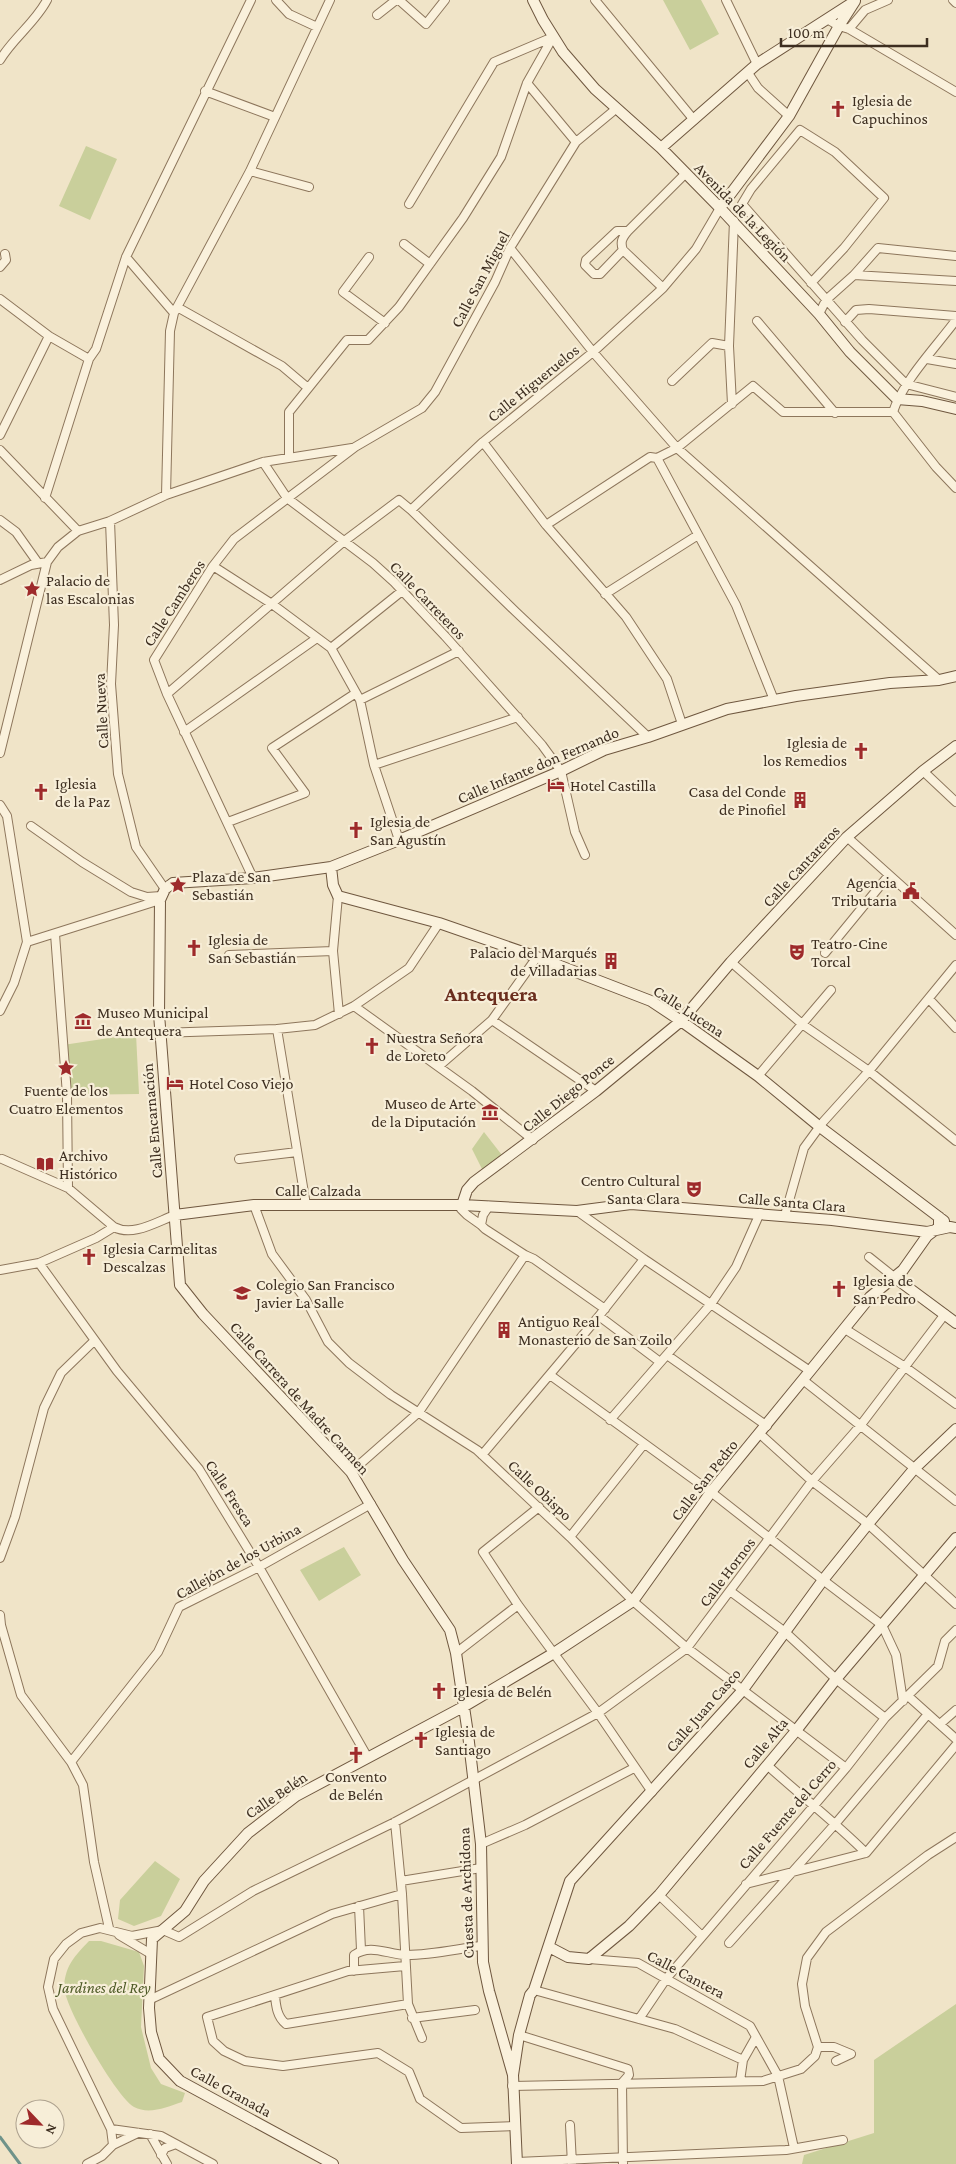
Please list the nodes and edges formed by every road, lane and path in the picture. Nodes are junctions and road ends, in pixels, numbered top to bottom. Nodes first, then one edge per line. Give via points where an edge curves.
1 (47, 0) edge
2 (251, 0) edge
3 (276, 0) edge
4 (330, 0) edge
5 (398, 0) edge
6 (444, 0) edge
7 (533, 0) edge
8 (595, 0) edge
9 (726, 0) edge
10 (888, 0) edge
11 (953, 0) edge
12 (856, 1) edge
13 (956, 3) edge
14 (376, 15) dead end
15 (827, 19) junction
16 (317, 27) junction
17 (844, 28) junction
18 (553, 37) junction
19 (0, 60) edge
20 (757, 64) junction
21 (748, 72) junction
22 (527, 83) junction
23 (205, 92) junction
24 (956, 92) edge
25 (617, 108) junction
26 (789, 116) junction
27 (274, 117) junction
28 (694, 120) junction
29 (576, 142) junction
30 (661, 148) junction
31 (250, 171) junction
32 (685, 174) junction
33 (309, 187) dead end
34 (409, 204) dead end
35 (720, 208) junction
36 (734, 221) junction
37 (628, 231) junction
38 (404, 244) dead end
39 (510, 248) junction
40 (623, 250) junction
41 (956, 256) edge
42 (0, 257) edge
43 (126, 257) junction
44 (369, 257) dead end
45 (430, 264) junction
46 (0, 268) edge
47 (854, 276) junction
48 (956, 280) edge
49 (811, 283) junction
50 (663, 288) junction
51 (0, 299) edge
52 (826, 300) junction
53 (175, 310) junction
54 (819, 314) junction
55 (956, 316) edge
56 (956, 320) edge
57 (757, 322) dead end
58 (846, 322) junction
59 (385, 323) junction
60 (947, 332) junction
61 (956, 334) edge
62 (49, 336) junction
63 (729, 346) junction
64 (593, 352) junction
65 (89, 359) junction
66 (927, 359) junction
67 (956, 364) edge
68 (672, 381) dead end
69 (906, 384) junction
70 (308, 388) junction
71 (956, 397) edge
72 (897, 399) junction
73 (732, 404) junction
74 (956, 409) edge
75 (893, 412) junction
76 (835, 413) junction
77 (0, 435) edge
78 (483, 442) junction
79 (355, 447) junction
80 (677, 448) junction
81 (0, 450) edge
82 (289, 458) junction
83 (657, 458) junction
84 (264, 462) junction
85 (956, 488) edge
86 (166, 494) junction
87 (45, 498) junction
88 (287, 498) junction
89 (411, 510) junction
90 (0, 520) edge
91 (110, 521) junction
92 (546, 525) junction
93 (78, 531) junction
94 (698, 535) junction
95 (343, 542) junction
96 (42, 563) junction
97 (212, 566) junction
98 (0, 580) edge
99 (402, 591) junction
100 (605, 594) junction
101 (272, 604) junction
102 (317, 638) junction
103 (331, 648) junction
104 (459, 651) junction
105 (956, 676) edge
106 (939, 680) junction
107 (167, 694) junction
108 (358, 697) junction
109 (774, 700) junction
110 (518, 717) junction
111 (682, 724) junction
112 (184, 732) junction
113 (648, 737) junction
114 (956, 746) edge
115 (0, 753) edge
116 (374, 765) junction
117 (561, 771) junction
118 (923, 772) junction
119 (956, 802) edge
120 (0, 805) edge
121 (228, 822) junction
122 (31, 826) dead end
123 (847, 837) junction
124 (399, 840) junction
125 (585, 855) dead end
126 (331, 866) junction
127 (888, 875) junction
128 (253, 878) junction
129 (338, 896) junction
130 (161, 898) junction
131 (438, 923) junction
132 (55, 934) junction
133 (956, 935) edge
134 (27, 942) junction
135 (333, 951) junction
136 (825, 953) dead end
137 (229, 955) dead end
138 (537, 957) junction
139 (731, 962) junction
140 (956, 965) edge
141 (832, 990) dead end
142 (929, 999) junction
143 (354, 1006) junction
144 (0, 1011) edge
145 (339, 1014) junction
146 (492, 1020) junction
147 (681, 1020) junction
148 (802, 1024) junction
149 (956, 1028) edge
150 (277, 1029) junction
151 (160, 1033) junction
152 (439, 1066) junction
153 (869, 1071) junction
154 (758, 1076) junction
155 (596, 1091) junction
156 (820, 1128) junction
157 (533, 1140) junction
158 (956, 1141) edge
159 (297, 1152) junction
160 (2, 1159) dead end
161 (239, 1159) dead end
162 (471, 1186) junction
163 (68, 1188) junction
164 (462, 1204) junction
165 (254, 1205) junction
166 (306, 1205) junction
167 (441, 1205) junction
168 (489, 1206) junction
169 (577, 1210) junction
170 (760, 1213) junction
171 (175, 1215) junction
172 (785, 1215) junction
173 (939, 1217) junction
174 (481, 1225) junction
175 (114, 1227) junction
176 (953, 1228) edge
177 (934, 1230) junction
178 (525, 1255) junction
179 (869, 1256) dead end
180 (644, 1259) junction
181 (39, 1263) junction
182 (0, 1270) edge
183 (894, 1277) junction
184 (711, 1304) junction
185 (605, 1309) junction
186 (945, 1314) junction
187 (599, 1316) junction
188 (956, 1323) edge
189 (845, 1328) junction
190 (94, 1341) junction
191 (667, 1355) junction
192 (660, 1362) junction
193 (905, 1367) junction
194 (810, 1371) junction
195 (550, 1376) junction
196 (803, 1380) junction
197 (956, 1404) edge
198 (419, 1412) junction
199 (610, 1420) junction
200 (860, 1426) junction
201 (956, 1429) edge
202 (763, 1430) junction
203 (644, 1444) junction
204 (482, 1455) junction
205 (914, 1469) junction
206 (351, 1472) junction
207 (812, 1481) junction
208 (711, 1492) junction
209 (956, 1501) edge
210 (371, 1504) junction
211 (539, 1507) junction
212 (868, 1524) junction
213 (570, 1537) junction
214 (771, 1538) junction
215 (956, 1538) edge
216 (0, 1558) edge
217 (259, 1566) junction
218 (925, 1575) junction
219 (823, 1580) junction
220 (730, 1591) junction
221 (633, 1601) junction
222 (956, 1604) edge
223 (518, 1605) junction
224 (0, 1615) edge
225 (0, 1625) edge
226 (882, 1625) junction
227 (956, 1630) edge
228 (784, 1632) junction
229 (687, 1648) junction
230 (456, 1653) junction
231 (554, 1653) junction
232 (836, 1679) junction
233 (742, 1691) junction
234 (905, 1698) junction
235 (463, 1707) junction
236 (956, 1710) edge
237 (598, 1712) junction
238 (928, 1714) junction
239 (885, 1718) junction
240 (940, 1724) junction
241 (795, 1732) junction
242 (956, 1739) edge
243 (956, 1745) edge
244 (368, 1758) junction
245 (71, 1762) junction
246 (767, 1765) junction
247 (634, 1768) junction
248 (846, 1768) junction
249 (473, 1781) junction
250 (652, 1792) junction
251 (812, 1806) junction
252 (395, 1822) junction
253 (836, 1822) junction
254 (956, 1837) edge
255 (481, 1844) junction
256 (866, 1853) junction
257 (481, 1868) junction
258 (790, 1872) junction
259 (401, 1881) junction
260 (746, 1884) junction
261 (402, 1894) junction
262 (659, 1895) junction
263 (359, 1906) junction
264 (109, 1928) junction
265 (163, 1930) junction
266 (702, 1936) junction
267 (729, 1943) dead end
268 (482, 1946) junction
269 (549, 1947) junction
270 (361, 1950) junction
271 (151, 1954) junction
272 (406, 1955) junction
273 (589, 1959) junction
274 (405, 1966) junction
275 (354, 1971) junction
276 (666, 1978) junction
277 (534, 1990) junction
278 (275, 1996) junction
279 (150, 2000) junction
280 (408, 2004) junction
281 (474, 2010) dead end
282 (412, 2018) junction
283 (639, 2019) junction
284 (499, 2027) junction
285 (519, 2035) junction
286 (756, 2037) junction
287 (422, 2038) dead end
288 (818, 2047) junction
289 (743, 2060) junction
290 (836, 2061) dead end
291 (778, 2076) junction
292 (513, 2080) junction
293 (740, 2081) junction
294 (622, 2083) junction
295 (570, 2125) dead end
296 (514, 2126) junction
297 (111, 2130) junction
298 (138, 2133) junction
299 (150, 2134) junction
300 (843, 2140) dead end
301 (176, 2144) junction
302 (113, 2145) junction
303 (794, 2148) junction
304 (161, 2154) junction
305 (622, 2160) edge
306 (572, 2162) edge
307 (517, 2163) edge
308 (87, 2164) edge
309 (167, 2164) edge
310 (213, 2164) edge
311 (333, 2164) edge

1 - 19 street via 42,11
2 - 23 street
3 - 16 street via 289,14
4 - 16 street
5 - 6 street via 426,24
5 - 14 street
7 - 18 street, Avenida de la Legión
8 - 28 street
9 - 20 street
10 - 17 street via 865,10
11 - 13 street
12 - 15 street
12 - 17 street
15 - 17 street
15 - 20 street
16 - 27 street
17 - 24 street
17 - 26 street
18 - 22 street
18 - 25 street, Avenida de la Legión via 576,67
18 - 34 street via 494,62
20 - 21 street
21 - 26 street via 758,88
21 - 28 street
22 - 29 street
22 - 45 street via 501,157
23 - 27 street
23 - 43 street
25 - 29 street, Calle San Miguel
25 - 30 street, Avenida de la Legión
26 - 35 street
27 - 31 street
28 - 30 street
29 - 39 street, Calle San Miguel
30 - 32 street, Avenida de la Legión
31 - 33 street
31 - 53 street
32 - 35 street, Avenida de la Legión
32 - 37 street
35 - 36 street, Avenida de la Legión
35 - 50 street, Calle Higueruelos via 696,249
36 - 54 street, Avenida de la Legión
36 - 63 street
37 - 40 street via 620,244
37 - 40 street via 617,231 586,260 585,265 594,274 600,274
38 - 45 street
39 - 64 street
39 - 79 street, Calle San Miguel via 435,392 422,408
40 - 50 street
41 - 47 street via 878,248
42 - 46 street via 5,254 6,260
43 - 53 street
43 - 65 street via 96,349
44 - 59 street via 343,292
45 - 59 street
47 - 48 street
47 - 52 street
49 - 49 street, Avenida de la Legión via 884,198 835,152 800,130 742,204
49 - 52 street, Avenida de la Legión
50 - 64 street, Calle Higueruelos
51 - 62 street
52 - 54 street
52 - 58 street, Avenida de la Legión
53 - 70 street via 282,366
53 - 86 street via 170,331
54 - 72 street, Avenida de la Legión via 850,352
55 - 58 street via 869,309 856,310
56 - 60 street
57 - 76 street
58 - 69 street, Avenida de la Legión
59 - 70 street via 368,340 348,340
60 - 61 street
60 - 66 street
62 - 65 street
62 - 77 street
63 - 68 street via 712,343
63 - 73 street
64 - 78 street, Calle Higueruelos
64 - 80 street
65 - 87 street
66 - 67 street
66 - 69 street
69 - 71 street
69 - 72 street
70 - 82 street via 289,412
72 - 74 street
72 - 75 street
73 - 76 street via 752,386 783,412
73 - 80 street
75 - 76 street
75 - 85 street
78 - 89 street, Calle Higueruelos
78 - 92 street
79 - 82 street
79 - 88 street, Calle Camberos
80 - 83 street
80 - 106 street
81 - 87 street
82 - 84 street
83 - 92 street via 650,457
83 - 94 street
84 - 86 street
84 - 88 street, Calle Carreteros
86 - 91 street
87 - 93 street
88 - 95 street, Calle Carreteros
88 - 97 street, Calle Camberos via 234,539
89 - 95 street via 400,500
89 - 113 street
90 - 96 street via 16,532
91 - 93 street
91 - 130 street, Calle Nueva via 114,625 111,684 118,774 136,847
92 - 100 street
93 - 96 street
94 - 100 street
94 - 109 street via 736,605
95 - 99 street, Calle Carreteros via 381,570
95 - 101 street
96 - 98 street
96 - 115 street
97 - 101 street
97 - 107 street, Calle Camberos via 154,660
99 - 103 street
99 - 104 street, Calle Carreteros
100 - 111 street via 626,617 667,679
101 - 102 street
101 - 107 street
102 - 103 street
102 - 112 street
103 - 108 street
104 - 108 street
104 - 110 street, Calle Carreteros
105 - 106 street, Calle Infante don Fernando
106 - 109 street, Calle Infante don Fernando via 890,683
107 - 112 street, Calle Camberos
108 - 116 street
108 - 121 street via 272,748 305,793
109 - 111 street, Calle Infante don Fernando via 727,709
110 - 116 street
110 - 117 street, Calle Carreteros
111 - 113 street, Calle Infante don Fernando
112 - 121 street, Calle Camberos
113 - 117 street, Calle Infante don Fernando via 604,750
114 - 118 street, Calle Cantareros
116 - 124 street
117 - 124 street, Calle Infante don Fernando
117 - 125 street via 575,832
118 - 119 street
118 - 123 street, Calle Cantareros
120 - 134 street via 6,814
121 - 128 street, Calle Camberos
122 - 130 street via 132,892
123 - 127 street
123 - 139 street, Calle Cantareros
124 - 126 street, Calle Infante don Fernando
126 - 128 street, Calle Infante don Fernando
126 - 129 street via 333,886
127 - 133 street
127 - 136 street
128 - 130 street, Calle Infante don Fernando via 173,883
129 - 131 street, Calle Lucena
129 - 135 street
130 - 132 street
130 - 151 street, Calle Encarnación
131 - 138 street, Calle Lucena
131 - 143 street via 409,968
132 - 134 street
132 - 163 street via 67,1095
134 - 144 street via 14,983
135 - 137 street
135 - 145 street
138 - 146 street
138 - 147 street, Calle Lucena via 651,1002
139 - 147 street, Calle Cantareros
139 - 148 street
140 - 142 street
141 - 148 street
142 - 149 street
142 - 153 street
143 - 145 street
143 - 152 street
145 - 150 street via 315,1025
146 - 152 street
146 - 155 street
147 - 154 street, Calle Lucena
147 - 155 street, Calle Diego Ponce
148 - 153 street
148 - 154 street
150 - 151 street
150 - 159 street
151 - 171 street, Calle Encarnación
152 - 157 street
153 - 156 street
153 - 158 street
154 - 156 street, Calle Lucena
155 - 157 street, Calle Diego Ponce
156 - 172 street via 804,1148
156 - 173 street, Calle Lucena
157 - 162 street, Calle Diego Ponce
159 - 161 street
159 - 166 street
160 - 163 street
162 - 164 street, Calle Diego Ponce
162 - 167 street, Calle Diego Ponce
163 - 175 street
164 - 167 street, Calle Calzada
164 - 168 street, Calle Calzada
164 - 174 street via 461,1209 466,1215
165 - 166 street, Calle Calzada
165 - 171 street, Calle Calzada
165 - 198 street, Calle Obispo via 272,1254 306,1300 328,1342 349,1363
166 - 167 street, Calle Calzada
168 - 169 street, Calle Calzada
168 - 174 street
169 - 170 street, Calle Santa Clara via 631,1204
169 - 180 street
170 - 172 street, Calle Santa Clara
170 - 184 street via 736,1267
171 - 175 street via 132,1232
171 - 206 street, Calle Carrera de Madre Carmen via 180,1285 203,1314
172 - 177 street, Calle Santa Clara via 927,1232
173 - 176 street, Calle Lucena
173 - 177 street, Calle San Pedro via 940,1225
174 - 178 street
175 - 181 street
176 - 177 street, Calle Santa Clara
177 - 183 street, Calle San Pedro
178 - 185 street
178 - 198 street
179 - 183 street
180 - 184 street
180 - 185 street
181 - 182 street
181 - 190 street, Calle Fresca
183 - 186 street
183 - 189 street, Calle San Pedro via 870,1297
184 - 191 street
184 - 194 street
185 - 187 street
186 - 188 street
186 - 193 street, Calle Hornos
187 - 192 street
187 - 195 street
189 - 193 street
189 - 194 street, Calle San Pedro
190 - 216 street via 61,1373 44,1408 15,1517
190 - 217 street, Calle Fresca via 199,1469
191 - 192 street
191 - 202 street
192 - 199 street
193 - 197 street
193 - 200 street, Calle Hornos
194 - 196 street, Calle San Pedro
195 - 199 street
195 - 204 street
196 - 200 street
196 - 202 street, Calle San Pedro
198 - 204 street, Calle Obispo
198 - 206 street
199 - 203 street
200 - 205 street
200 - 207 street, Calle Hornos
201 - 205 street, Calle Juan Casco
202 - 207 street
202 - 208 street, Calle San Pedro
203 - 208 street
203 - 213 street
204 - 211 street, Calle Obispo
205 - 209 street
205 - 212 street, Calle Juan Casco
206 - 210 street, Calle Carrera de Madre Carmen
207 - 212 street
207 - 214 street, Calle Hornos
208 - 214 street
208 - 221 street, Calle San Pedro
210 - 217 street, Callejón de los Urbina
210 - 230 street, Calle Carrera de Madre Carmen via 403,1560 447,1623
211 - 213 street, Calle Obispo
211 - 223 street via 482,1552
212 - 218 street
212 - 219 street, Calle Juan Casco
213 - 221 street, Calle Obispo
214 - 219 street
214 - 220 street, Calle Hornos
215 - 218 street, Calle Alta
217 - 244 street, Calle Fresca
217 - 245 street, Callejón de los Urbina via 179,1607 158,1652
218 - 222 street
218 - 226 street, Calle Alta
219 - 226 street
219 - 228 street, Calle Juan Casco
220 - 228 street
220 - 229 street, Calle Hornos
221 - 229 street, Calle Obispo
221 - 231 street, Calle San Pedro
223 - 230 street
223 - 231 street
224 - 225 street
225 - 245 street via 21,1695
226 - 232 street, Calle Alta
226 - 234 street via 896,1655
227 - 234 street, Calle Fuente del Cerro via 946,1641 938,1666
228 - 232 street
228 - 233 street, Calle Juan Casco
229 - 233 street, Calle Obispo
229 - 237 street, Calle Hornos
230 - 235 street, Calle Carrera de Madre Carmen
231 - 235 street, Calle San Pedro
231 - 237 street
232 - 239 street
232 - 241 street, Calle Alta
233 - 241 street, Calle Obispo
233 - 250 street, Calle Juan Casco
234 - 238 street
234 - 239 street, Calle Fuente del Cerro
235 - 244 street, Calle Belén
235 - 249 street, Cuesta de Archidona
236 - 240 street
237 - 247 street
237 - 249 street, Calle Hornos
238 - 240 street
238 - 253 street
239 - 248 street, Calle Fuente del Cerro
240 - 242 street
241 - 246 street, Calle Alta
241 - 248 street, Calle Obispo
243 - 256 street
244 - 265 street, Calle Belén via 296,1796 248,1833 204,1881 185,1910
245 - 264 street via 83,1785 94,1862
246 - 251 street
246 - 262 street, Calle Alta
247 - 250 street
247 - 255 street via 525,1825
248 - 251 street, Calle Fuente del Cerro
249 - 252 street, Calle Hornos
249 - 255 street, Cuesta de Archidona
250 - 269 street, Calle Juan Casco via 570,1881
251 - 253 street
251 - 260 street, Calle Fuente del Cerro
252 - 259 street
252 - 265 street, Calle Hornos via 253,1891 179,1937
253 - 256 street
253 - 258 street
254 - 288 street via 826,1932 807,1958 802,1984 805,2006
255 - 257 street, Cuesta de Archidona
256 - 258 street
257 - 259 street
257 - 268 street, Cuesta de Archidona
258 - 260 street
258 - 267 street
259 - 261 street
260 - 266 street, Calle Fuente del Cerro
261 - 263 street
261 - 272 street
262 - 266 street
262 - 273 street, Calle Alta via 629,1926
263 - 270 street
263 - 279 street via 332,1914
264 - 265 street via 132,1936
264 - 271 street
264 - 297 street via 81,1933 66,1944 54,1959 48,1987 53,2009
265 - 271 street, Calle Granada via 152,1939
266 - 276 street, Calle Fuente del Cerro
268 - 272 street
268 - 284 street, Cuesta de Archidona
269 - 273 street, Calle Cantera via 568,1956
269 - 277 street, Calle Juan Casco
270 - 272 street
270 - 275 street via 354,1955
271 - 279 street, Calle Granada
272 - 274 street
273 - 276 street, Calle Cantera via 638,1963
274 - 275 street
274 - 280 street
275 - 278 street
276 - 283 street, Calle Fuente del Cerro
276 - 286 street, Calle Cantera via 750,2026
277 - 283 street
277 - 285 street, Calle Juan Casco
278 - 280 street via 277,2011 286,2024
278 - 296 street via 207,2017 213,2041 224,2051 245,2061 284,2066 378,2052 409,2072 420,2099 462,2128
279 - 311 street, Calle Granada via 151,2032 159,2059 180,2080
280 - 282 street
281 - 282 street
282 - 287 street
283 - 289 street via 675,2029
284 - 285 street via 510,2037
284 - 292 street, Cuesta de Archidona
285 - 292 street, Calle Juan Casco
285 - 294 street via 628,2069 629,2075
286 - 289 street
286 - 291 street, Calle Cantera
288 - 290 street via 834,2047 852,2054
288 - 291 street via 815,2056 801,2069
289 - 293 street
291 - 293 street via 763,2081
291 - 303 street, Calle Cantera
292 - 294 street
292 - 296 street
293 - 294 street
294 - 305 street
295 - 306 street
296 - 307 street
297 - 298 street
297 - 302 street
298 - 299 street
298 - 302 street
299 - 301 street
299 - 304 street
300 - 303 street
301 - 304 street via 165,2148
301 - 310 street
302 - 308 street
303 - 305 street
304 - 309 street
305 - 306 street
306 - 307 street

